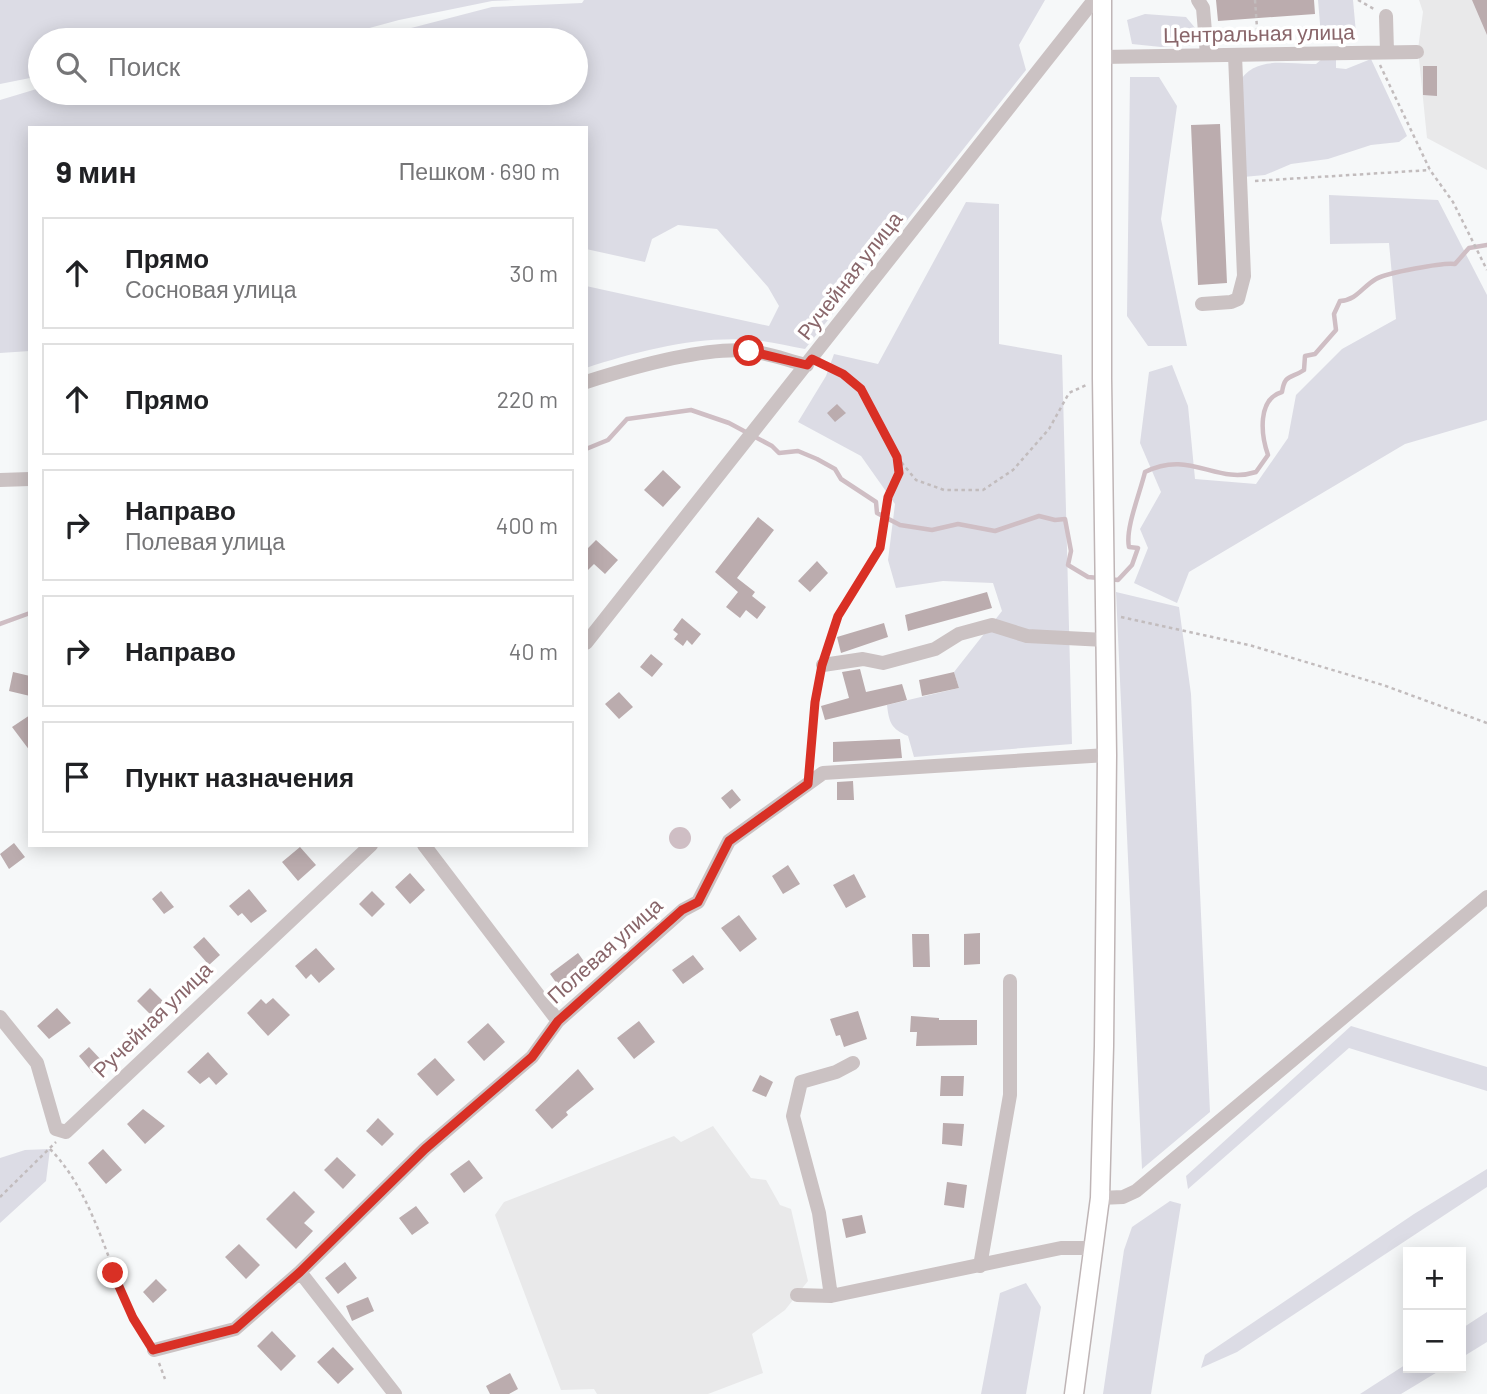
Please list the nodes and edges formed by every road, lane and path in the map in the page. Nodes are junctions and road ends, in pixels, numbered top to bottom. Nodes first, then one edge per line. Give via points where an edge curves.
1 (1094, 0) edge
2 (1102, 0) edge
3 (1198, 0) edge
4 (1255, 0) edge
5 (1358, 0) edge
6 (1386, 16) joint
7 (1417, 52) dead end
8 (1380, 53) junction
9 (1206, 55) junction
10 (1235, 55) junction
11 (1259, 55) junction
12 (1102, 57) junction
13 (1430, 170) junction
14 (1240, 183) junction
15 (1487, 270) edge
16 (1202, 304) dead end
17 (810, 362) junction
18 (1102, 378) junction
19 (588, 381) edge
20 (897, 457) junction
21 (28, 479) edge
22 (0, 480) edge
23 (1104, 614) junction
24 (588, 640) edge
25 (1105, 640) junction
26 (822, 665) junction
27 (1487, 723) edge
28 (1107, 755) junction
29 (808, 784) junction
30 (370, 847) edge
31 (426, 847) edge
32 (1487, 897) edge
33 (1010, 982) dead end
34 (0, 1017) edge
35 (558, 1021) junction
36 (853, 1063) dead end
37 (66, 1132) junction
38 (50, 1149) junction
39 (0, 1197) edge
40 (1100, 1198) junction
41 (1094, 1248) junction
42 (980, 1266) junction
43 (300, 1272) junction
44 (797, 1295) dead end
45 (831, 1296) junction
46 (153, 1350) junction
47 (165, 1379) dead end
48 (396, 1394) edge
49 (1074, 1394) edge

1 - 17 street, Ручейная улица
2 - 12 main road
3 - 9 street via 1203,8
4 - 11 path
5 - 6 path
6 - 8 street
7 - 8 street, Центральная улица
8 - 11 street, Центральная улица
8 - 13 path
9 - 10 street, Центральная улица
9 - 12 street, Центральная улица
10 - 11 street, Центральная улица
10 - 14 street
12 - 18 main road
13 - 14 path
13 - 15 path via 1453,202
14 - 16 street via 1244,276 1238,299
17 - 19 street via 735,352 635,367
17 - 20 path via 843,374 861,389
17 - 24 street, Ручейная улица
18 - 20 path via 1069,393 1049,429 1013,470 983,490 944,490 916,480
18 - 23 main road
20 - 26 path via 899,473 888,497 880,548 838,616
21 - 22 street
23 - 25 main road
23 - 27 path via 1249,645
25 - 26 street via 1027,636 992,625 959,634 935,649 883,663 863,659
25 - 28 main road
26 - 29 path
28 - 29 street, Полевая улица via 823,773
28 - 40 main road
29 - 35 street, Полевая улица via 729,841 698,902 682,910
30 - 37 street, Ручейная улица
31 - 35 street
32 - 40 street via 1136,1191
33 - 42 street via 1010,1095
34 - 37 street via 37,1063 57,1129
35 - 43 street, Полевая улица via 532,1057 425,1149
36 - 45 street via 801,1082 794,1101 793,1116 819,1213
37 - 38 path
38 - 39 path
38 - 46 path via 65,1164 83,1196 133,1318
40 - 41 main road
41 - 42 street via 1062,1248
41 - 49 main road
42 - 45 street
43 - 46 street, Полевая улица via 235,1329
43 - 48 street
44 - 45 street
46 - 47 path

